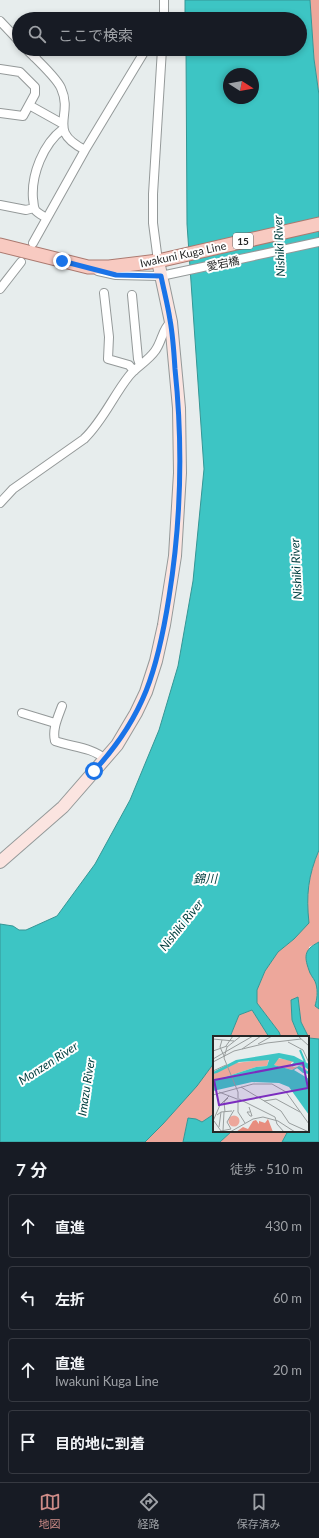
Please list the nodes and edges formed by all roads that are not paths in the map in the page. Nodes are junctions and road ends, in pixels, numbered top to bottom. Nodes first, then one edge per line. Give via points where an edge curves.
1 (164, 0) edge
2 (164, 12) edge
3 (0, 21) edge
4 (12, 34) edge
5 (142, 56) edge
6 (162, 56) edge
7 (34, 57) edge
8 (0, 69) edge
9 (29, 105) junction
10 (0, 113) edge
11 (63, 126) junction
12 (85, 150) junction
13 (0, 205) edge
14 (34, 208) junction
15 (47, 218) junction
16 (319, 224) edge
17 (319, 242) edge
18 (33, 243) dead end
19 (0, 244) edge
20 (162, 260) junction
21 (21, 262) dead end
22 (88, 267) junction
23 (167, 275) junction
24 (0, 289) edge
25 (104, 293) dead end
26 (132, 295) dead end
27 (171, 322) junction
28 (140, 365) junction
29 (134, 370) junction
30 (0, 503) edge
31 (62, 706) dead end
32 (22, 713) dead end
33 (55, 723) junction
34 (105, 759) junction
35 (0, 862) edge

1 - 2 street
3 - 4 street
5 - 12 street
6 - 20 street via 153,223
7 - 11 street via 61,87 65,112
8 - 9 street via 20,72 35,87 35,94
9 - 10 street via 23,116
9 - 11 street
11 - 12 street via 68,138
11 - 14 street via 54,137 35,173 32,188
12 - 15 street
13 - 14 street via 26,210
14 - 15 street
15 - 18 street
16 - 20 main road, Iwakuni Kuga Line / 15
17 - 23 street, 愛宕橋
19 - 22 main road, Iwakuni Kuga Line / 15
20 - 22 main road, Iwakuni Kuga Line / 15
20 - 23 street
21 - 24 street
22 - 23 street, 愛宕橋 via 116,275
23 - 27 street
25 - 29 street via 109,337 108,359 128,365
26 - 28 street
27 - 28 street via 166,326 155,352
27 - 34 street via 179,408 180,466 171,583 156,661 146,692 117,745
28 - 29 street
29 - 30 street via 84,439 13,489
31 - 33 street
32 - 33 street
33 - 34 street via 56,741 96,752
34 - 35 street via 63,808

